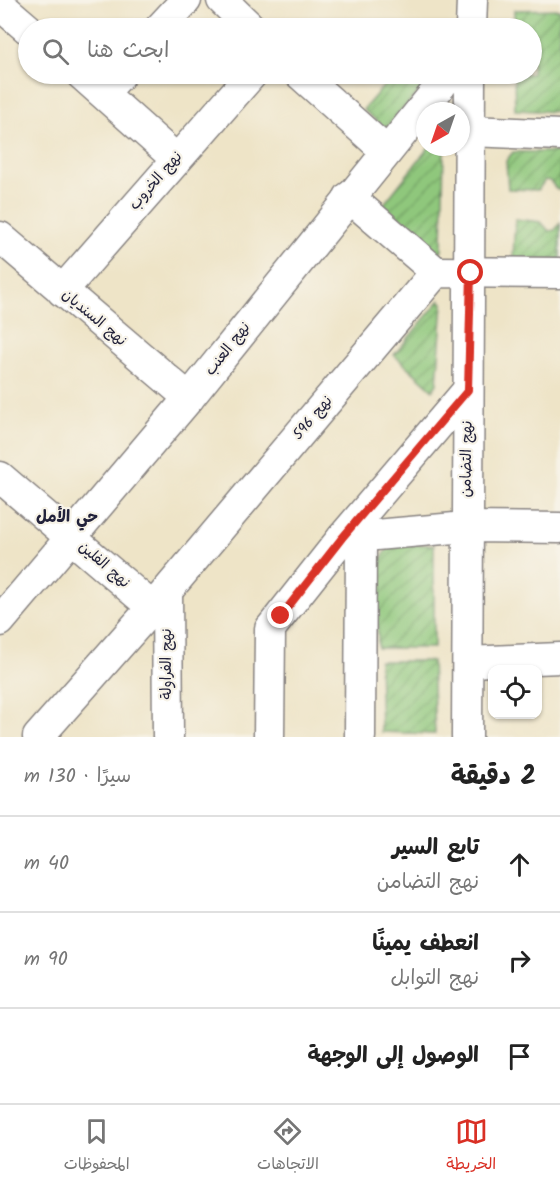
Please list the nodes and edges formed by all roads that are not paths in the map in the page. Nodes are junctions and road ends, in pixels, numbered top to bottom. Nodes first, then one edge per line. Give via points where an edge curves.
1 (186, 0) edge
2 (222, 0) edge
3 (472, 0) edge
4 (0, 5) edge
5 (169, 18) edge
6 (241, 18) edge
7 (471, 18) edge
8 (18, 20) edge
9 (113, 84) edge
10 (243, 84) edge
11 (311, 84) edge
12 (442, 84) edge
13 (470, 84) edge
14 (470, 102) edge
15 (470, 131) joint
16 (560, 135) edge
17 (386, 152) junction
18 (175, 158) junction
19 (349, 196) junction
20 (0, 237) edge
21 (436, 272) junction
22 (471, 273) junction
23 (560, 273) edge
24 (62, 291) junction
25 (468, 390) junction
26 (189, 398) junction
27 (0, 477) edge
28 (466, 527) junction
29 (560, 528) edge
30 (352, 537) junction
31 (73, 538) junction
32 (159, 599) junction
33 (0, 621) edge
34 (560, 658) edge
35 (468, 662) junction
36 (38, 737) edge
37 (168, 737) edge
38 (268, 737) edge
39 (360, 737) edge
40 (467, 737) edge

1 - 5 street
2 - 6 street
3 - 7 street
4 - 8 street
9 - 18 street
10 - 18 street, نهج الخروب
11 - 17 street
12 - 17 street, نهج العنب
13 - 14 street, نهج التضامن
15 - 16 street
15 - 22 street, نهج التضامن
17 - 19 street, نهج العنب
18 - 24 street, نهج الخروب
19 - 21 street
19 - 26 street, نهج العنب
20 - 24 street, نهج السنديان
21 - 22 street
21 - 32 street, نهج 596
22 - 23 street
22 - 25 street, نهج التضامن
24 - 26 street, نهج السنديان
25 - 28 street, نهج التضامن
25 - 30 street
26 - 31 street, نهج العنب
27 - 31 street, نهج الفلين
28 - 29 street
28 - 30 street
28 - 35 street, نهج التضامن
30 - 38 street via 270,629
30 - 39 street
31 - 32 street, نهج الفلين
31 - 33 street, نهج العنب
32 - 36 street, نهج 596
32 - 37 street, نهج الفراولة
34 - 35 street
35 - 40 street, نهج التضامن

